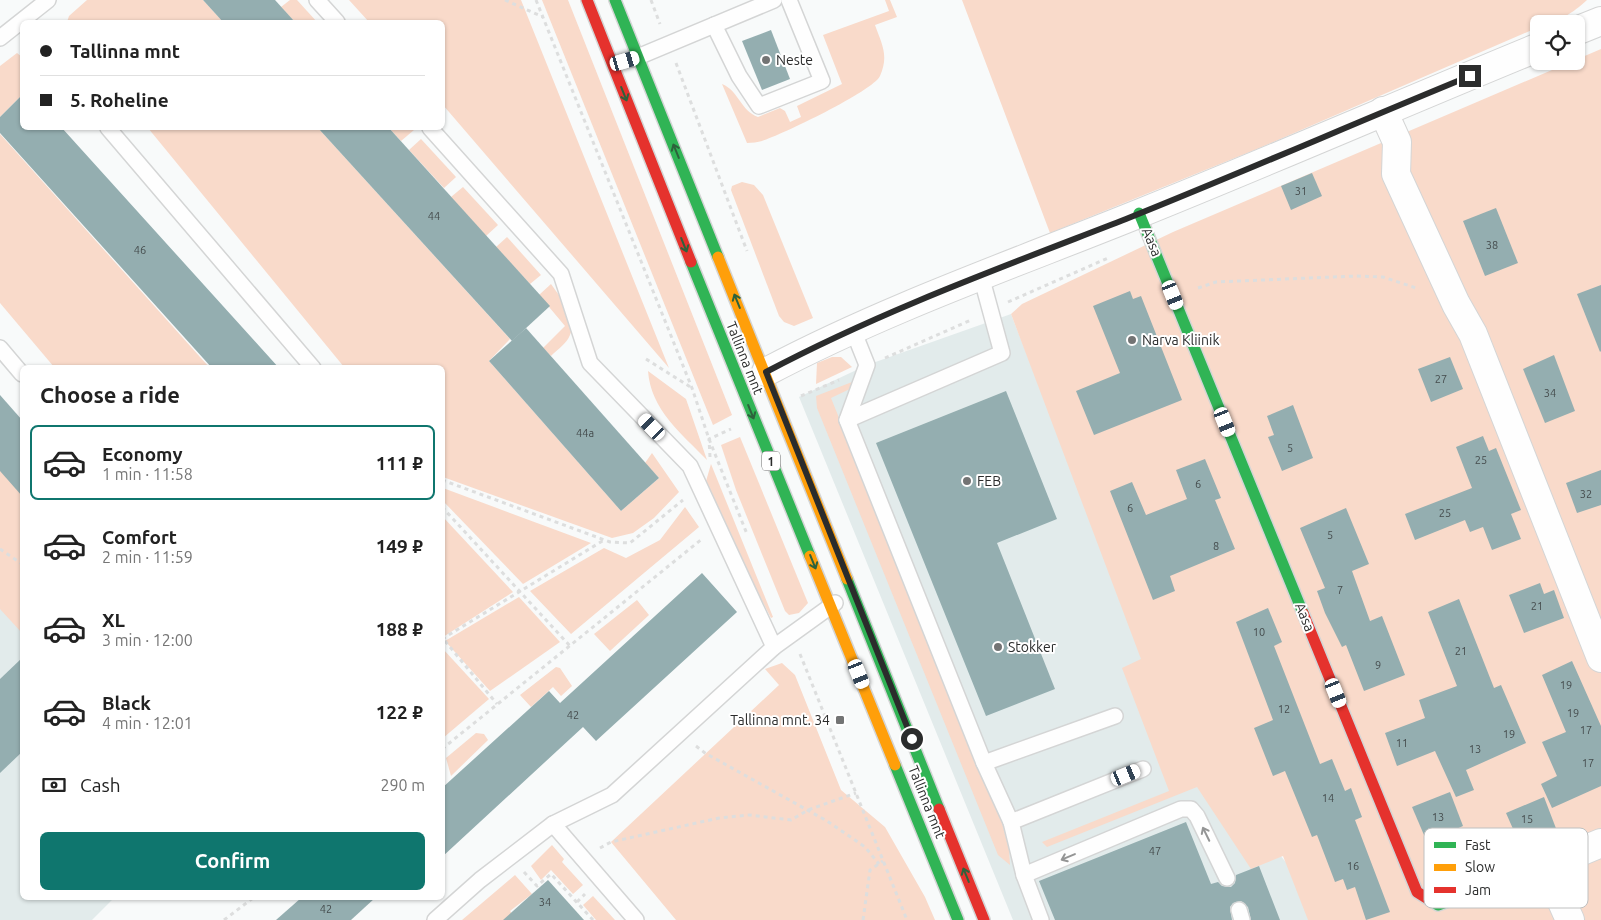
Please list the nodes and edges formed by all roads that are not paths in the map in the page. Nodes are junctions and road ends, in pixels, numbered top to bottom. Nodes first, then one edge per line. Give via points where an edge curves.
1 (48, 0) edge
2 (317, 0) edge
3 (587, 0) edge
4 (615, 0) edge
5 (774, 0) edge
6 (789, 0) edge
7 (26, 20) edge
8 (335, 20) edge
9 (1601, 21) edge
10 (714, 25) junction
11 (20, 26) edge
12 (1585, 27) edge
13 (0, 38) edge
14 (1530, 51) edge
15 (638, 58) junction
16 (612, 65) junction
17 (1383, 111) junction
18 (110, 130) edge
19 (432, 130) edge
20 (1139, 213) junction
21 (981, 276) junction
22 (853, 330) junction
23 (0, 348) edge
24 (310, 365) edge
25 (20, 372) edge
26 (766, 372) junction
27 (739, 381) junction
28 (847, 420) junction
29 (854, 594) junction
30 (831, 605) junction
31 (774, 646) junction
32 (1601, 658) edge
33 (1115, 716) dead end
34 (984, 763) junction
35 (1143, 769) dead end
36 (1011, 822) junction
37 (552, 824) junction
38 (1601, 843) edge
39 (1588, 848) edge
40 (1024, 875) junction
41 (1227, 878) dead end
42 (1424, 896) edge
43 (1565, 908) edge
44 (435, 920) edge
45 (636, 920) edge
46 (958, 920) edge
47 (984, 920) edge
48 (1041, 920) edge
49 (1570, 920) edge

1 - 7 lane
2 - 8 lane
3 - 16 main road, Tallinna mnt / 1
4 - 15 main road, Tallinna mnt / 1
5 - 10 lane
6 - 10 lane via 822,81 759,106 739,76
9 - 12 street
10 - 15 lane
11 - 13 lane
14 - 17 street
15 - 16 lane
26 -> 15 main road, Tallinna mnt / 1
16 -> 27 main road, Tallinna mnt / 1
17 - 20 street
17 - 32 street via 1397,142 1396,174 1473,334
18 - 24 lane
19 - 31 lane via 560,274 590,363 690,466
20 - 21 street
20 - 42 main road, Aasa via 1417,892
21 - 22 street
21 - 28 lane via 1002,353
22 - 26 street
22 - 28 lane via 867,366
23 - 25 lane
26 - 27 lane
26 - 29 main road, Tallinna mnt / 1
27 -> 30 main road, Tallinna mnt / 1
28 - 34 lane
29 - 30 lane
47 -> 29 main road, Tallinna mnt / 1
30 - 31 lane
30 - 46 main road, Tallinna mnt / 1
31 - 37 lane via 612,795
33 - 34 lane
34 - 36 lane
35 - 36 lane
36 - 40 lane
37 - 44 lane
37 - 45 lane
38 - 39 street, Aasa
41 -> 40 lane via 1191,809 1181,809
40 - 48 lane
43 - 49 street

